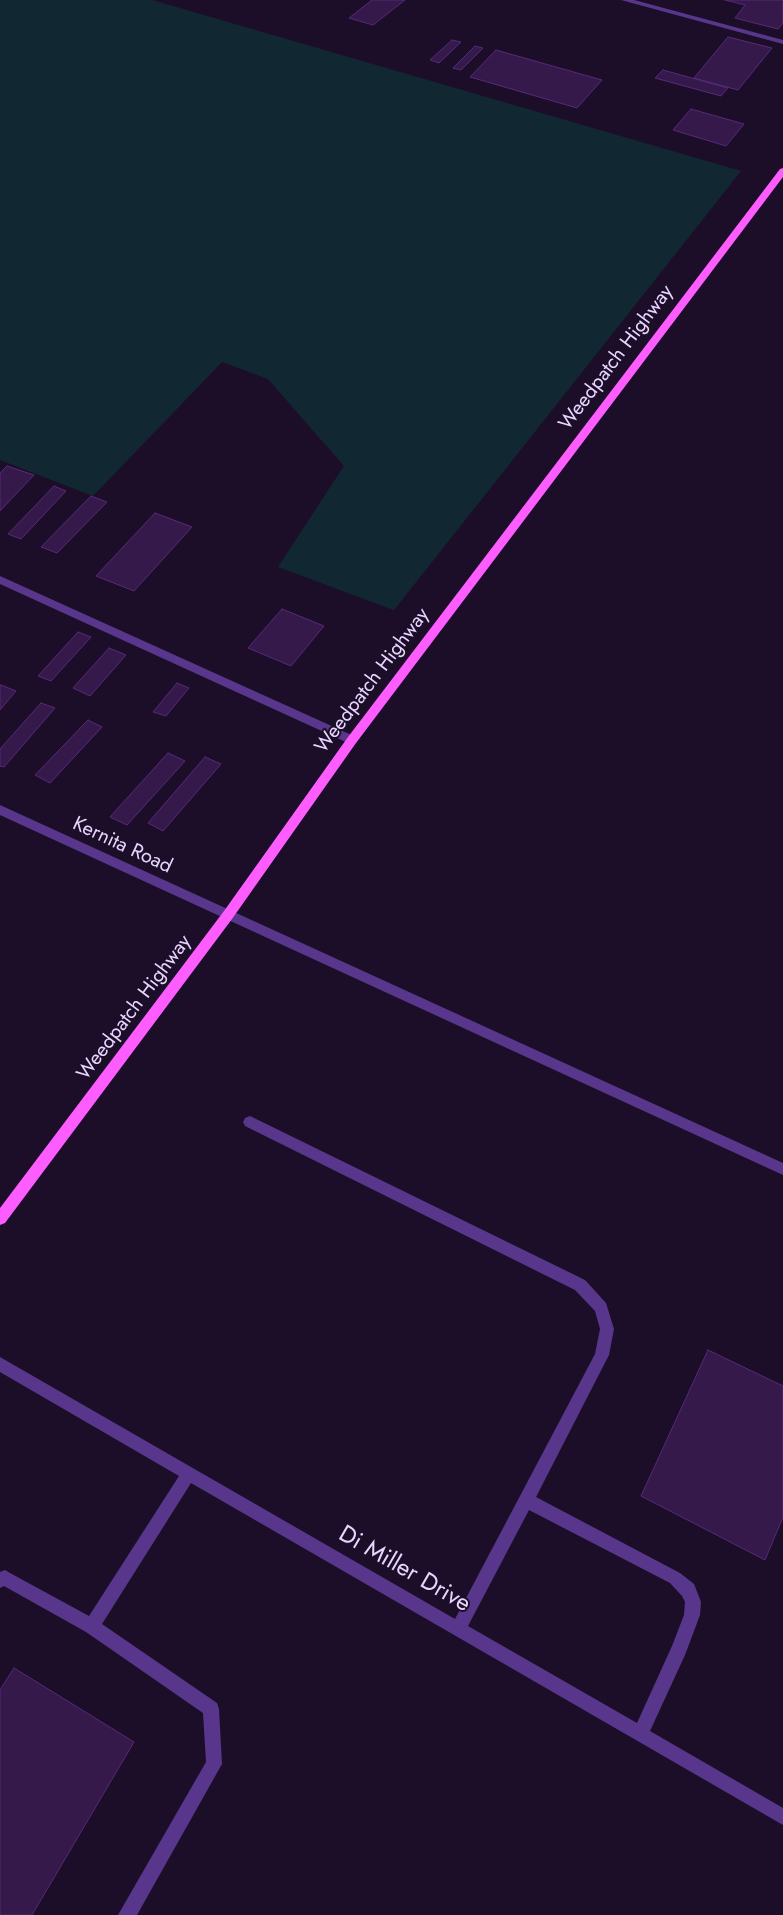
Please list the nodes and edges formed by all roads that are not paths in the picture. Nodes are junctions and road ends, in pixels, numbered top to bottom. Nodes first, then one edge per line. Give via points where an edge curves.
1 (625, 0) edge
2 (783, 42) edge
3 (783, 171) edge
4 (0, 580) edge
5 (352, 740) junction
6 (0, 810) edge
7 (228, 915) junction
8 (250, 1122) dead end
9 (783, 1169) edge
10 (0, 1219) edge
11 (0, 1364) edge
12 (189, 1473) junction
13 (526, 1500) junction
14 (0, 1580) edge
15 (92, 1626) junction
16 (458, 1629) junction
17 (640, 1734) junction
18 (783, 1817) edge
19 (127, 1915) edge

1 - 2 street
3 - 5 main road, Weedpatch Highway
4 - 5 street
5 - 7 main road, Weedpatch Highway
6 - 7 street, Kernita Road
7 - 9 street, Kernita Road
7 - 10 main road, Weedpatch Highway
8 - 13 street via 580,1285 602,1308 607,1329 602,1355
11 - 12 street, Di Miller Drive
12 - 15 street
12 - 16 street, Di Miller Drive
13 - 16 street
13 - 17 street via 675,1578 688,1590 693,1602 692,1615
14 - 15 street via 4,1578
15 - 19 street via 211,1709 214,1764
16 - 17 street, Di Miller Drive
17 - 18 street, Di Miller Drive

